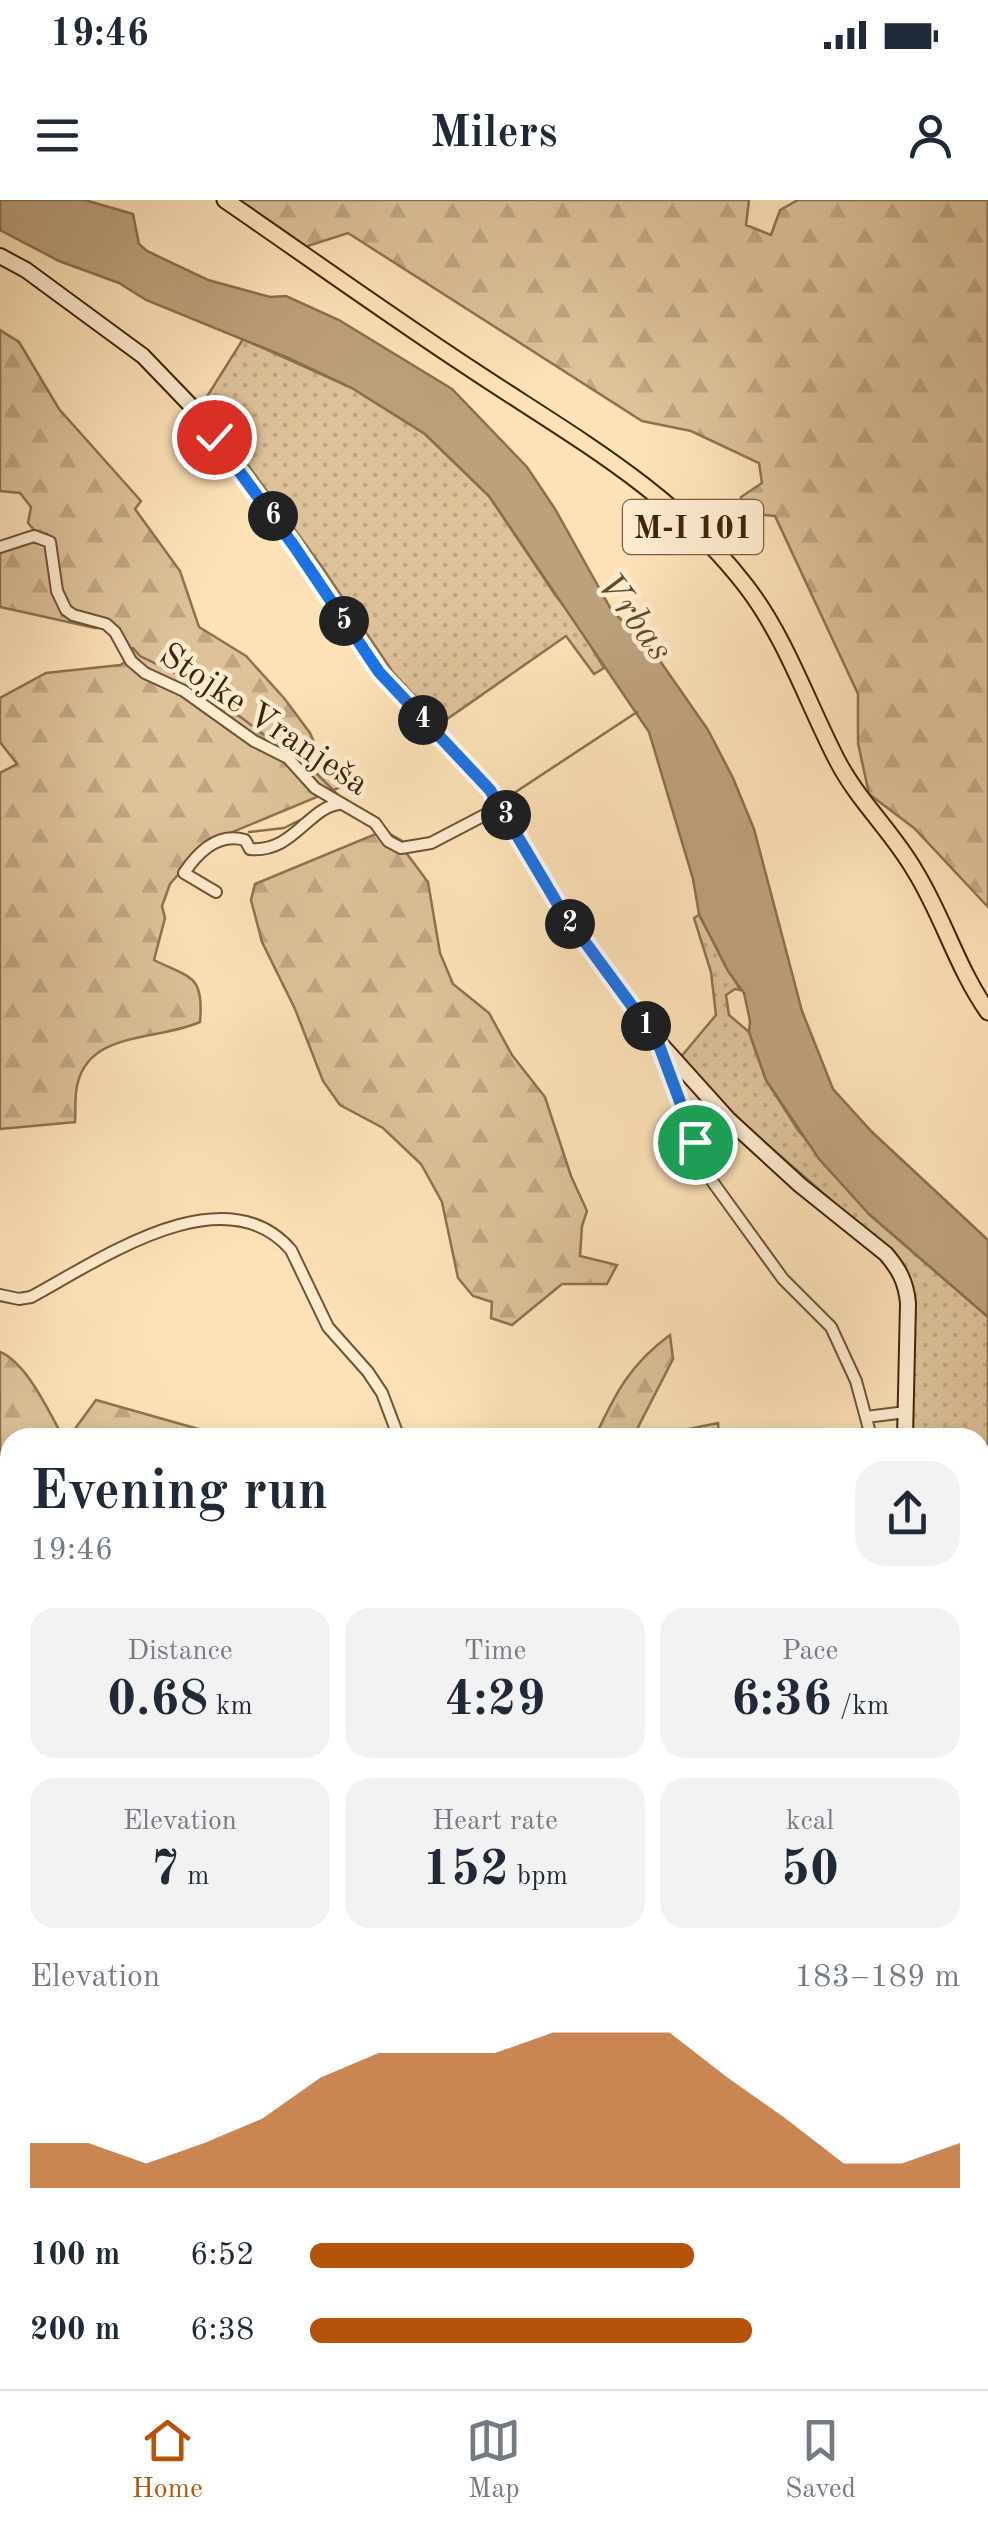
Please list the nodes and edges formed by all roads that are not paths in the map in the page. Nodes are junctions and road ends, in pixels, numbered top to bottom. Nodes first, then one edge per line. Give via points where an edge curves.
1 (225, 200) edge
2 (0, 256) edge
3 (0, 547) edge
4 (340, 804) junction
5 (500, 807) junction
6 (216, 892) dead end
7 (988, 1012) edge
8 (657, 1040) junction
9 (0, 1295) edge
10 (906, 1412) junction
11 (395, 1428) edge
12 (905, 1428) edge

1 - 7 main road, M-I 101 via 618,464 708,543 772,626 844,773 914,867
2 - 5 street via 142,356 194,409 379,672 478,774
3 - 4 street, Stojke Vranješa via 34,536 50,542 57,591 72,616 106,624 145,673 288,758
4 - 5 street, Stojke Vranješa via 408,849
4 - 6 street via 269,847 256,850 229,838 208,846 184,873
5 - 8 street via 582,942
8 - 10 street via 728,1120 896,1267 908,1302
8 - 10 street via 712,1181 783,1279 831,1327 868,1423
9 - 11 street via 31,1296 181,1223 263,1228 291,1250 328,1326 368,1372
10 - 12 street

